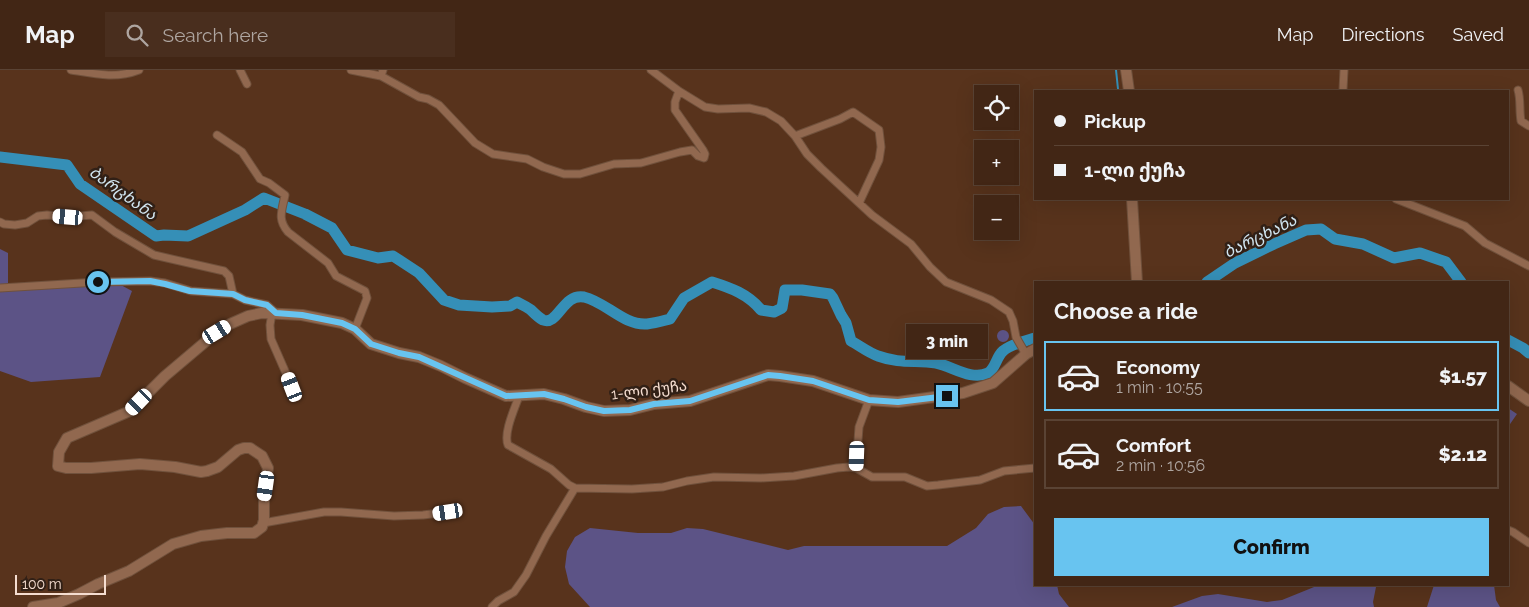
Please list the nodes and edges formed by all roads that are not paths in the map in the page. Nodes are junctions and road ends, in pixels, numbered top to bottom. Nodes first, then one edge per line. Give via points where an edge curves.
1 (71, 70) edge
2 (139, 70) edge
3 (240, 70) edge
4 (351, 70) edge
5 (651, 70) edge
6 (1126, 70) edge
7 (1344, 70) edge
8 (382, 73) edge
9 (247, 84) dead end
10 (1129, 90) edge
11 (1344, 90) edge
12 (1518, 90) dead end
13 (680, 91) junction
14 (1529, 126) edge
15 (217, 135) dead end
16 (795, 136) junction
17 (1132, 200) edge
18 (1399, 200) edge
19 (859, 203) junction
20 (0, 222) edge
21 (1529, 266) edge
22 (1137, 281) edge
23 (0, 288) edge
24 (233, 294) junction
25 (274, 313) junction
26 (355, 329) junction
27 (1028, 351) edge
28 (292, 387) dead end
29 (1509, 387) edge
30 (519, 396) junction
31 (869, 400) junction
32 (1529, 401) edge
33 (856, 468) junction
34 (1034, 468) edge
35 (574, 488) junction
36 (448, 512) dead end
37 (263, 523) junction
38 (1509, 530) edge
39 (1529, 543) edge
40 (33, 607) edge
41 (492, 607) edge

1 - 2 street via 103,75 126,75
3 - 9 street
4 - 8 street
5 - 13 street
6 - 10 street
7 - 11 street
8 - 13 street via 419,97 439,105 475,143 493,154 527,159 564,174 580,174 614,164 641,163 692,150 704,158 703,150 675,110
12 - 14 street via 1521,121
13 - 16 street via 706,107 749,108 766,112 781,121
15 - 26 street via 242,152 260,179 286,195 280,217 288,232 328,263 336,276 365,291 367,298
16 - 19 street via 807,154
16 - 19 street via 854,112 879,130 879,160
17 - 22 street
18 - 21 street via 1465,226 1485,243
19 - 27 street via 911,244 946,282 995,302 1009,312 1018,342
20 - 24 street via 15,225 27,223 38,216 92,215 154,255 224,271 230,276
23 - 24 street via 150,281 190,291
24 - 25 street via 267,305
25 - 26 street, 1-ლი ქუჩა via 302,315
25 - 28 street via 270,325 271,340
25 - 37 street, 1-ლი ქუჩა via 248,316 217,332 130,411 67,438 58,458 58,466 66,468 140,464 201,472 218,467 238,450 250,448 262,456 268,468
26 - 30 street, 1-ლი ქუჩა via 371,344 426,360 506,396
27 - 31 street, 1-ლი ქუჩა via 993,383 963,393 898,402
29 - 32 street
30 - 31 street, 1-ლი ქუჩა via 544,394 604,411 630,410 690,401 768,375 813,381
30 - 35 street via 507,432 508,445 551,469
31 - 33 street via 859,427
33 - 34 street via 872,478 905,477 927,486 980,480 1004,471
33 - 35 street via 761,478 714,476 663,487
35 - 41 street via 526,575 514,592
36 - 37 street via 394,516 324,512
37 - 40 street via 254,533 201,536 173,544 129,571 79,594 58,603
38 - 39 street

